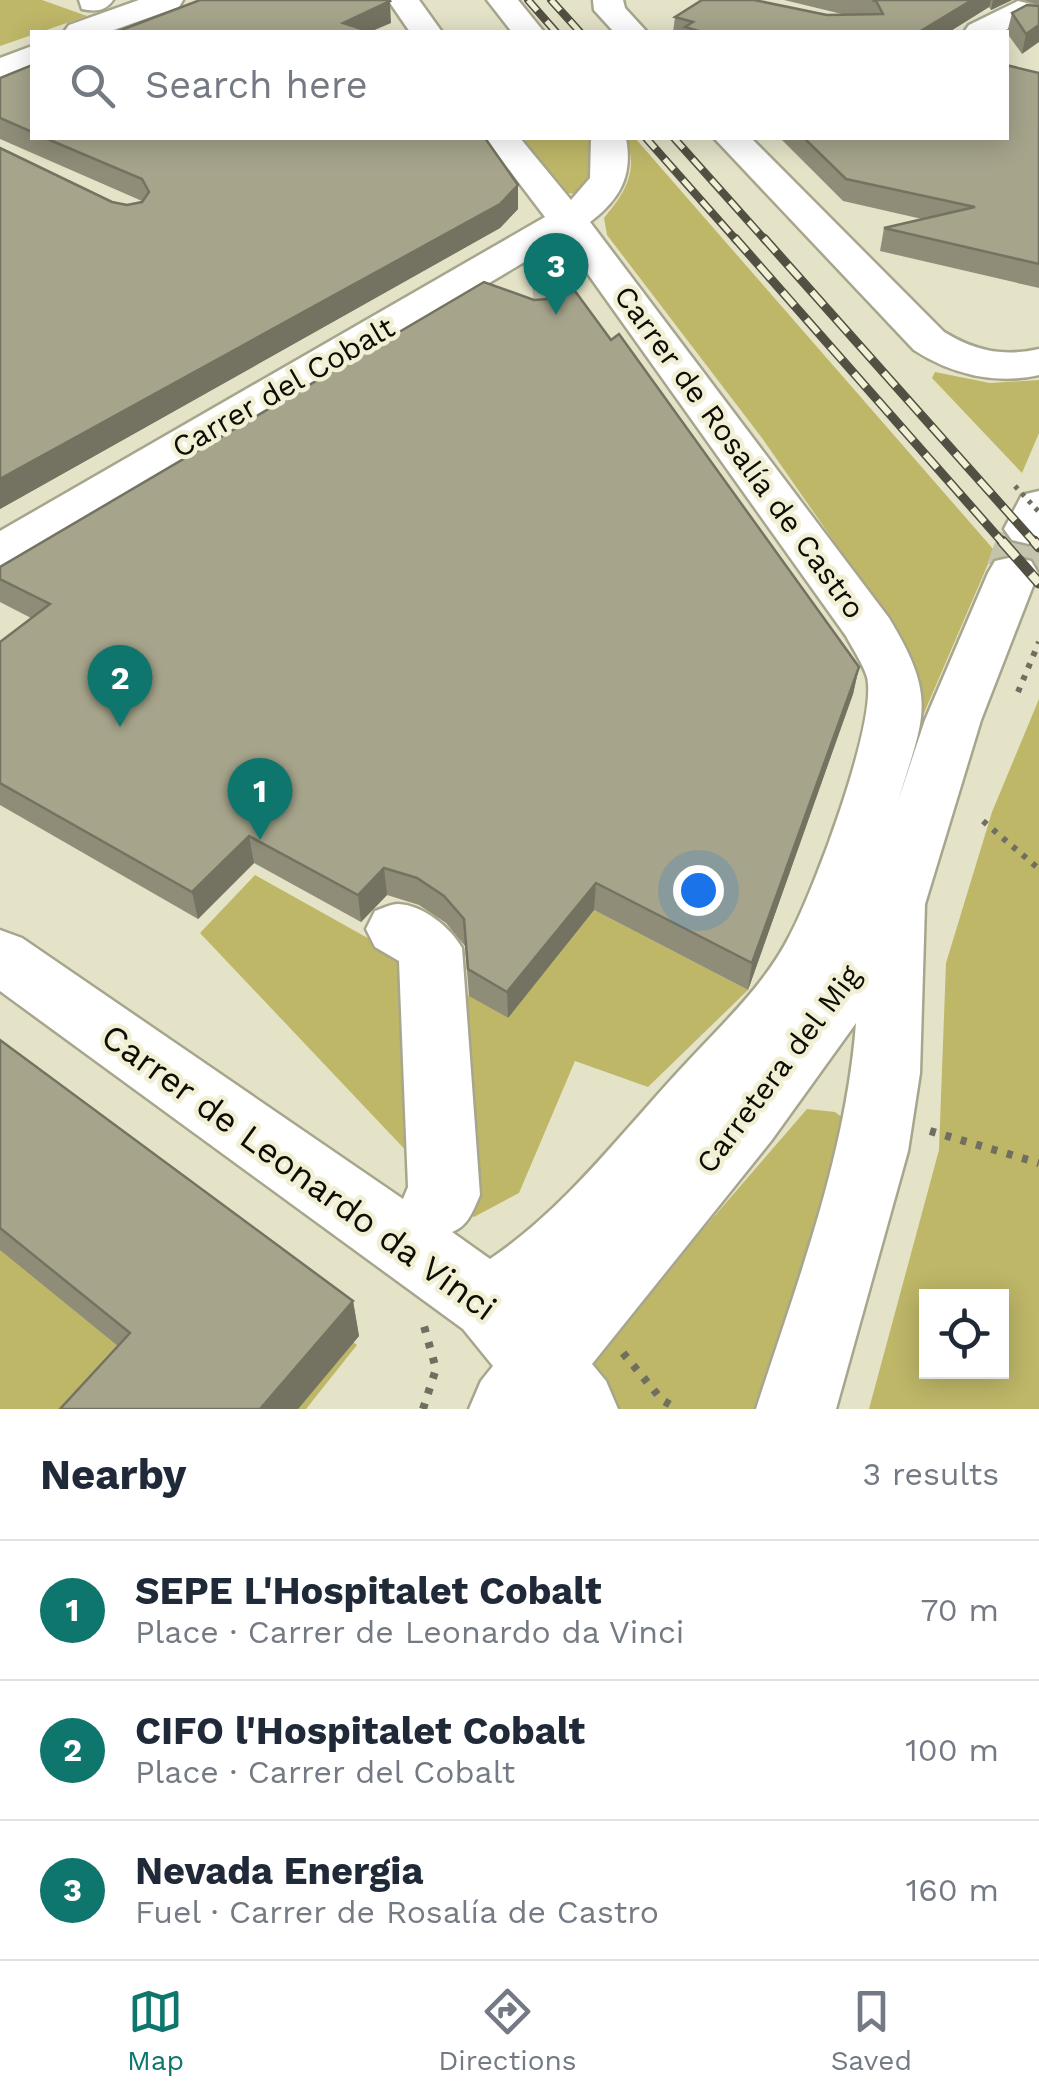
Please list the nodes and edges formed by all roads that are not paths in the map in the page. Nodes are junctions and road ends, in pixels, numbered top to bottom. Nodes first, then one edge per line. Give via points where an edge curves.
1 (608, 0) edge
2 (180, 6) edge
3 (1039, 16) edge
4 (91, 18) edge
5 (145, 30) edge
6 (629, 30) edge
7 (983, 30) edge
8 (30, 54) edge
9 (30, 54) edge
10 (0, 62) edge
11 (0, 70) edge
12 (30, 77) edge
13 (0, 88) edge
14 (504, 140) edge
15 (608, 140) edge
16 (733, 140) edge
17 (566, 221) junction
18 (1039, 362) edge
19 (1027, 521) tunnel mouth
20 (0, 552) edge
21 (897, 692) joint
22 (896, 900) junction
23 (397, 929) dead end
24 (0, 956) edge
25 (436, 1206) dead end
26 (490, 1302) junction
27 (543, 1395) edge
28 (796, 1409) edge

1 - 6 street
2 - 4 street
2 - 5 street
3 - 7 street via 1018,10
8 - 10 street
9 - 11 street
12 - 13 street
14 - 17 street, Carrer de Rosalía de Castro
15 - 17 street via 608,182 591,205
16 - 18 street via 928,342 975,362
17 - 20 street, Carrer del Cobalt via 488,290
17 - 21 street, Carrer de Rosalía de Castro via 608,305 870,631
19 - 22 street, Carretera del Mig
21 - 26 street, Carretera del Mig via 895,720 852,859 816,950 776,1009 608,1200 549,1262
22 - 27 street, Carretera del Mig via 829,1010
22 - 28 street via 886,1073 873,1150
23 - 25 street via 430,948 444,1195
24 - 26 street, Carrer de Leonardo da Vinci
26 - 27 street, Carrer de Leonardo da Vinci

